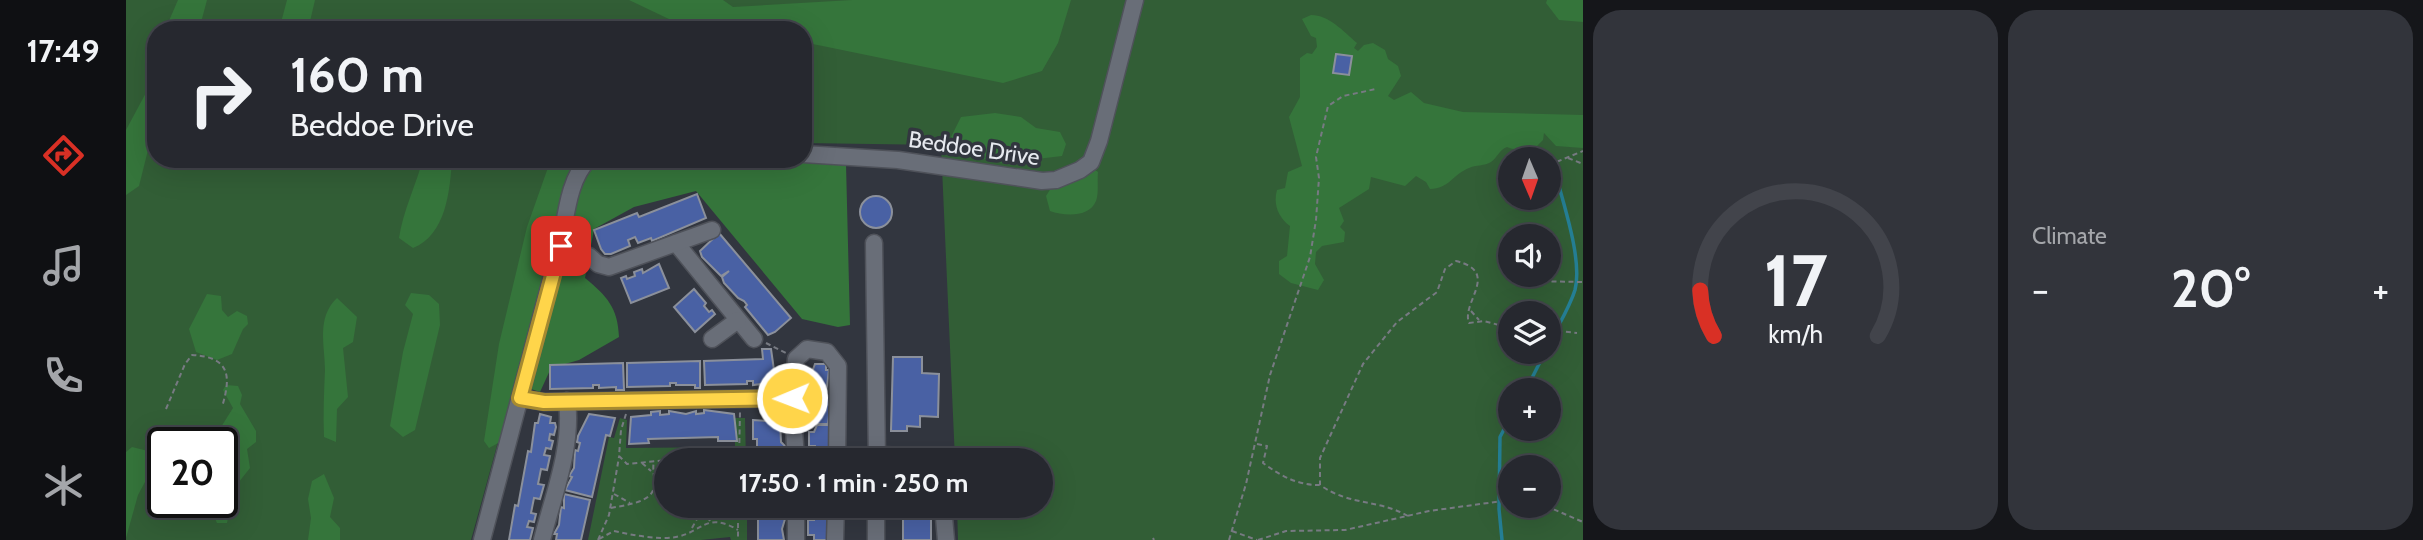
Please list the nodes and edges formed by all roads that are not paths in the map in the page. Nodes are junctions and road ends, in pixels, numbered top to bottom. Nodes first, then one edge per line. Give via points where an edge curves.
1 (1135, 0) edge
2 (812, 155) edge
3 (581, 168) edge
4 (712, 230) dead end
5 (676, 243) junction
6 (874, 243) dead end
7 (561, 246) junction
8 (738, 320) junction
9 (712, 339) dead end
10 (754, 339) road end
11 (520, 398) junction
12 (792, 398) junction
13 (567, 401) junction
14 (795, 448) edge
15 (837, 448) edge
16 (877, 448) edge
17 (796, 518) edge
18 (836, 518) edge
19 (876, 518) edge
20 (944, 518) edge
21 (482, 540) edge
22 (542, 540) edge
23 (796, 540) edge
24 (835, 540) edge
25 (876, 540) edge
26 (946, 540) edge

1 - 2 street, Beddoe Drive via 1095,152 1091,162 1068,176 1042,181 898,160
3 - 7 street
4 - 5 street
5 - 7 street via 609,267
5 - 8 street
6 - 16 street
7 - 11 street
8 - 9 street
8 - 10 street
11 - 13 street
11 - 21 street
12 - 13 street
12 - 14 street
12 - 15 street via 796,359 807,349 827,352 838,366
13 - 22 street via 567,439
17 - 23 street
18 - 24 street
19 - 25 street
20 - 26 street

